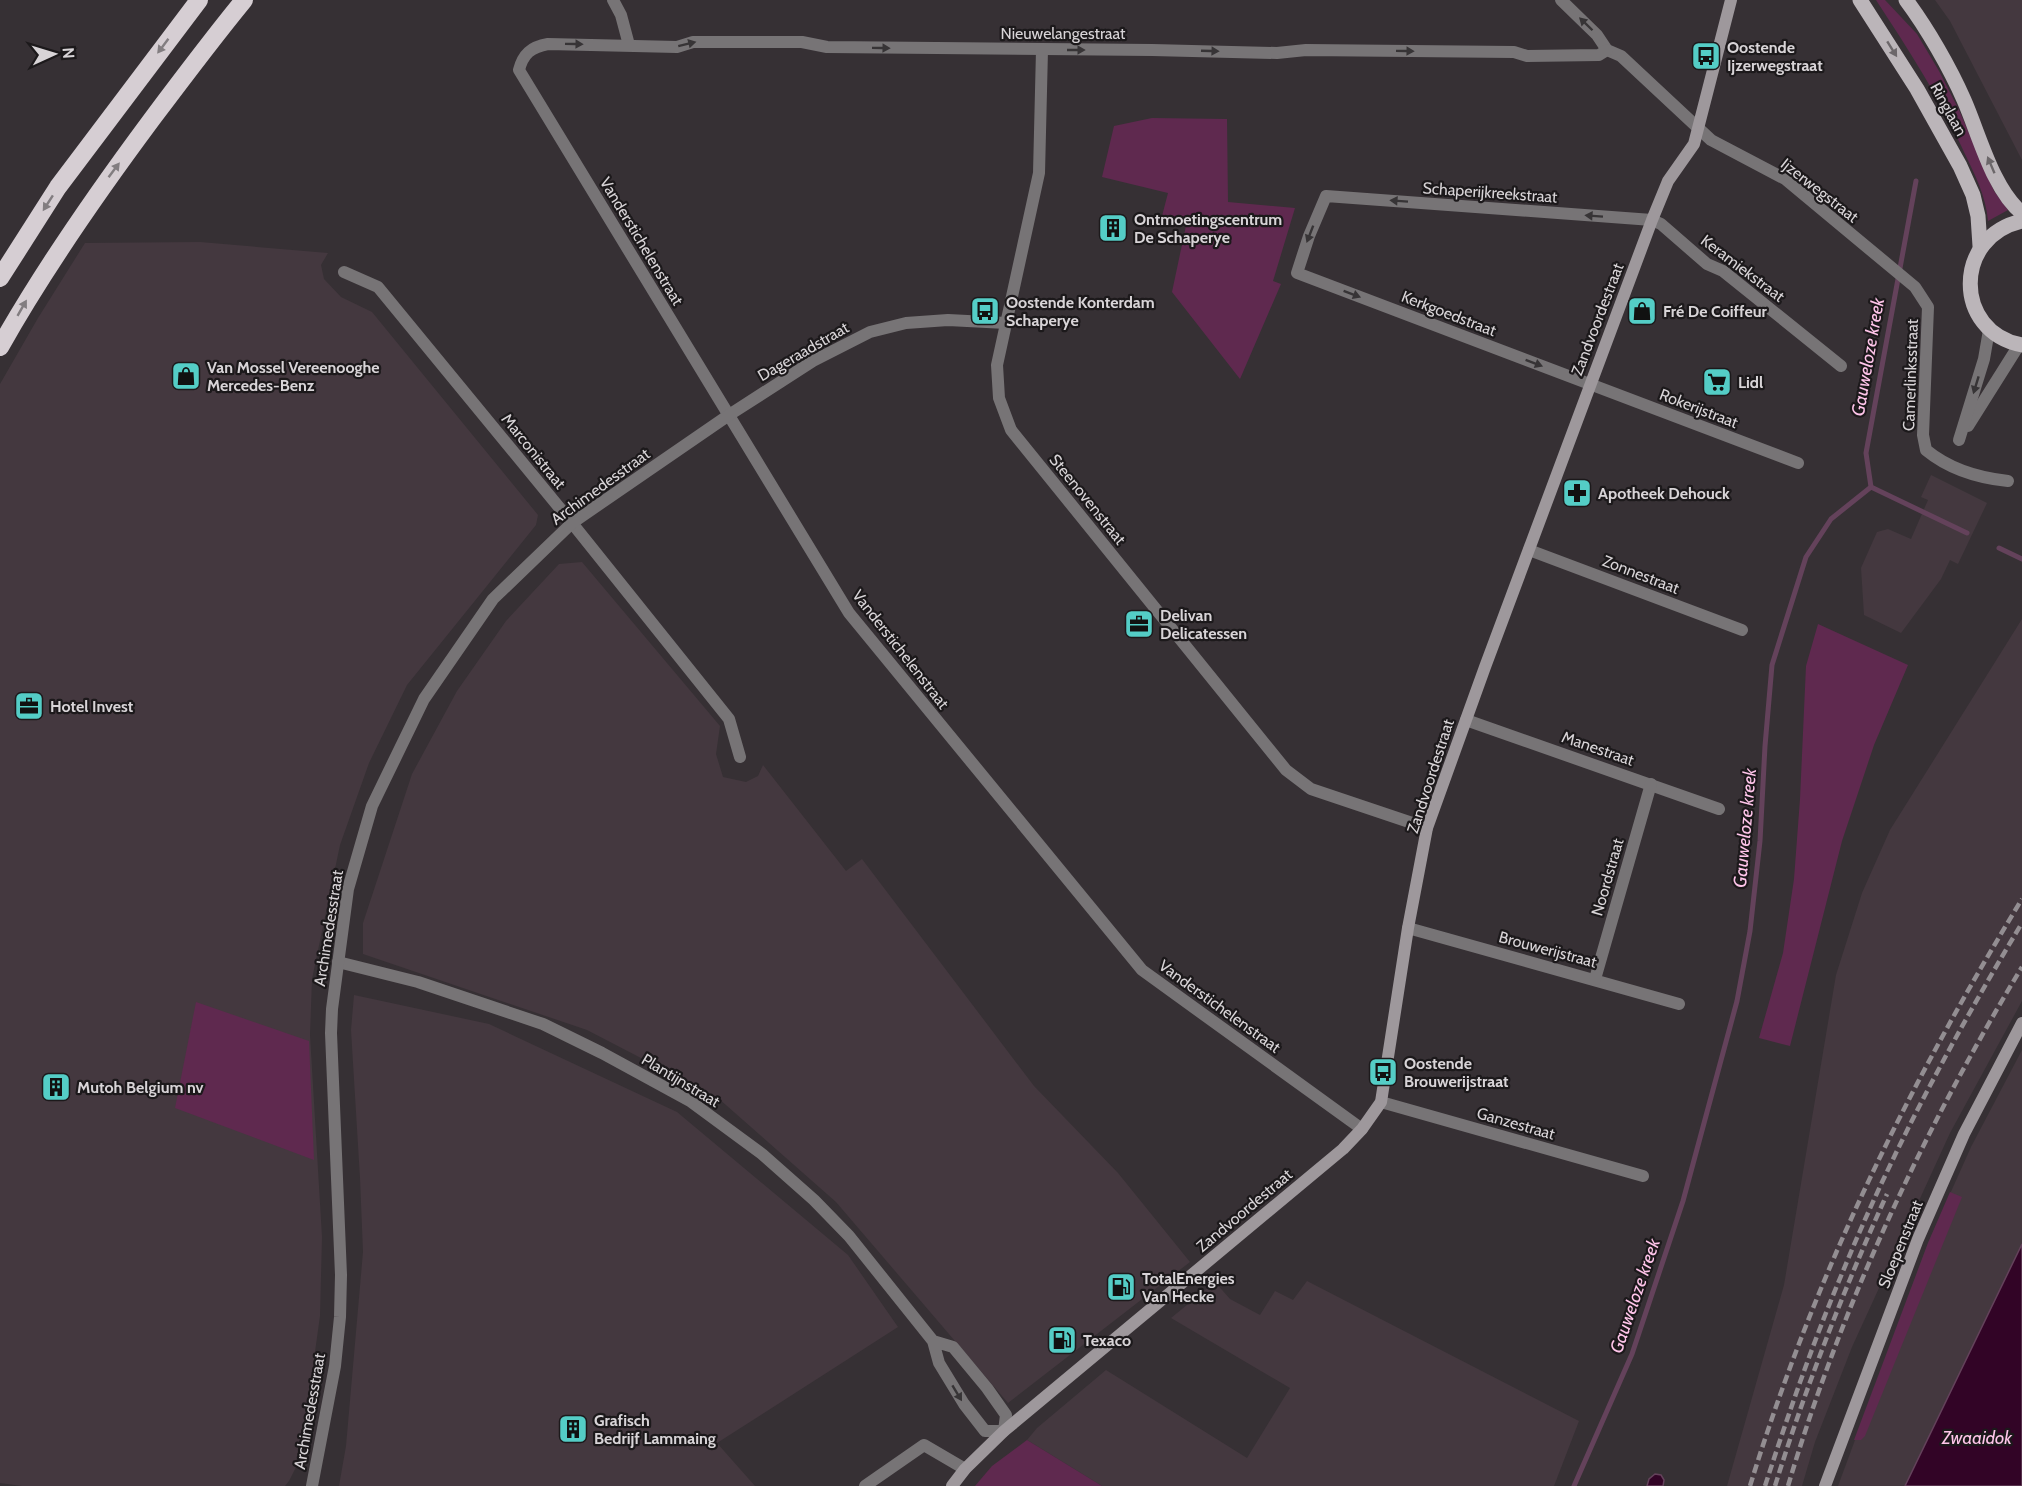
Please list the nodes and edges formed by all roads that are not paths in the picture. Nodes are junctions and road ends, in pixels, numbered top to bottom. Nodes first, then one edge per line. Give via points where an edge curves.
1 (199, 0) edge
2 (244, 0) edge
3 (613, 0) edge
4 (1561, 0) edge
5 (1731, 0) edge
6 (1860, 0) edge
7 (1906, 0) edge
8 (629, 45) junction
9 (1041, 50) junction
10 (1607, 50) junction
11 (522, 57) joint
12 (1699, 129) junction
13 (2022, 213) edge
14 (1652, 220) junction
15 (2022, 220) edge
16 (1980, 246) junction
17 (344, 272) dead end
18 (1297, 273) joint
19 (0, 278) edge
20 (1915, 287) joint
21 (1006, 323) junction
22 (1989, 330) junction
23 (2021, 345) edge
24 (0, 347) edge
25 (1841, 366) dead end
26 (1590, 385) junction
27 (729, 416) junction
28 (1797, 463) dead end
29 (2008, 481) dead end
30 (572, 524) junction
31 (1529, 550) junction
32 (1742, 630) dead end
33 (1466, 720) junction
34 (740, 757) dead end
35 (1651, 784) junction
36 (1719, 809) dead end
37 (1427, 828) junction
38 (1408, 928) junction
39 (338, 962) junction
40 (1595, 979) junction
41 (1678, 1004) dead end
42 (2022, 1023) edge
43 (1381, 1102) junction
44 (1362, 1129) junction
45 (1643, 1176) dead end
46 (933, 1341) junction
47 (1004, 1431) junction
48 (965, 1469) junction
49 (312, 1486) edge
50 (865, 1486) edge
51 (952, 1486) edge
52 (1825, 1486) edge

1 -> 19 highway via 58,187
24 -> 2 highway via 94,197
3 - 8 street
10 -> 4 street, Ijzerwegstraat via 1597,34
5 - 12 main road, Zandvoordestraat
6 -> 16 main road, Ringlaan via 1960,166 1973,195
13 -> 7 main road, Ringlaan via 2012,205 1995,175 1963,98
8 -> 9 street, Nieuwelangestraat via 802,42 827,47
11 -> 8 street, Nieuwelangestraat via 535,46 548,44
9 -> 10 street, Nieuwelangestraat via 1502,51 1527,56 1599,55
9 - 21 street, Steenovenstraat via 1039,173
10 - 12 street, Ijzerwegstraat via 1621,56
11 - 27 street, Vanderstichelenstraat via 519,70
12 - 14 main road, Zandvoordestraat via 1694,144 1668,181
12 - 20 street, Ijzerwegstraat via 1711,140 1785,179
14 -> 18 street, Schaperijkreekstraat via 1326,196
14 - 25 street, Keramiekstraat via 1707,264 1723,271
14 - 26 main road, Zandvoordestraat
15 - 16 main road
16 - 22 main road via 1971,266 1970,289
17 - 30 street, Marconistraat via 378,287
18 -> 26 street, Kerkgoedstraat
20 - 29 street, Camerlinksstraat via 1928,307 1923,435 1926,450 1961,471
21 - 27 street, Dageraadstraat via 948,320 906,323 870,332 813,361
21 - 37 street, Steenovenstraat via 997,366 999,398 1011,430 1286,770 1311,789
22 - 23 main road
22 -> 23 street via 1959,440
26 - 28 street, Rokerijstraat
26 - 31 main road, Zandvoordestraat
27 - 30 street, Archimedesstraat
27 - 44 street, Vanderstichelenstraat via 849,614 1142,970
30 - 34 street, Marconistraat via 729,719
30 - 39 street, Archimedesstraat via 493,599 424,699 372,806 348,889
31 - 32 street, Zonnestraat
31 - 33 main road, Zandvoordestraat
33 - 35 street, Manestraat
33 - 37 main road, Zandvoordestraat
35 - 36 street, Manestraat
35 - 40 street, Noordstraat
37 - 38 main road, Zandvoordestraat
38 - 40 street, Brouwerijstraat
38 - 43 main road, Zandvoordestraat
39 - 46 street, Plantijnstraat via 418,982 543,1024 690,1101 762,1154 814,1200 849,1236
39 - 49 street, Archimedesstraat via 331,1041 340,1317 335,1366
40 - 41 street, Brouwerijstraat
42 - 52 main road, Sloepenstraat via 1964,1134 1918,1239
43 - 44 main road, Zandvoordestraat
43 - 45 street, Ganzestraat
44 - 47 main road, Zandvoordestraat via 1343,1149
46 - 47 street, Plantijnstraat via 953,1347 987,1388 1006,1415
46 -> 47 street, Plantijnstraat via 939,1363 985,1431
47 - 48 main road, Zandvoordestraat
48 - 50 street via 924,1445
48 - 51 main road, Zandvoordestraat

